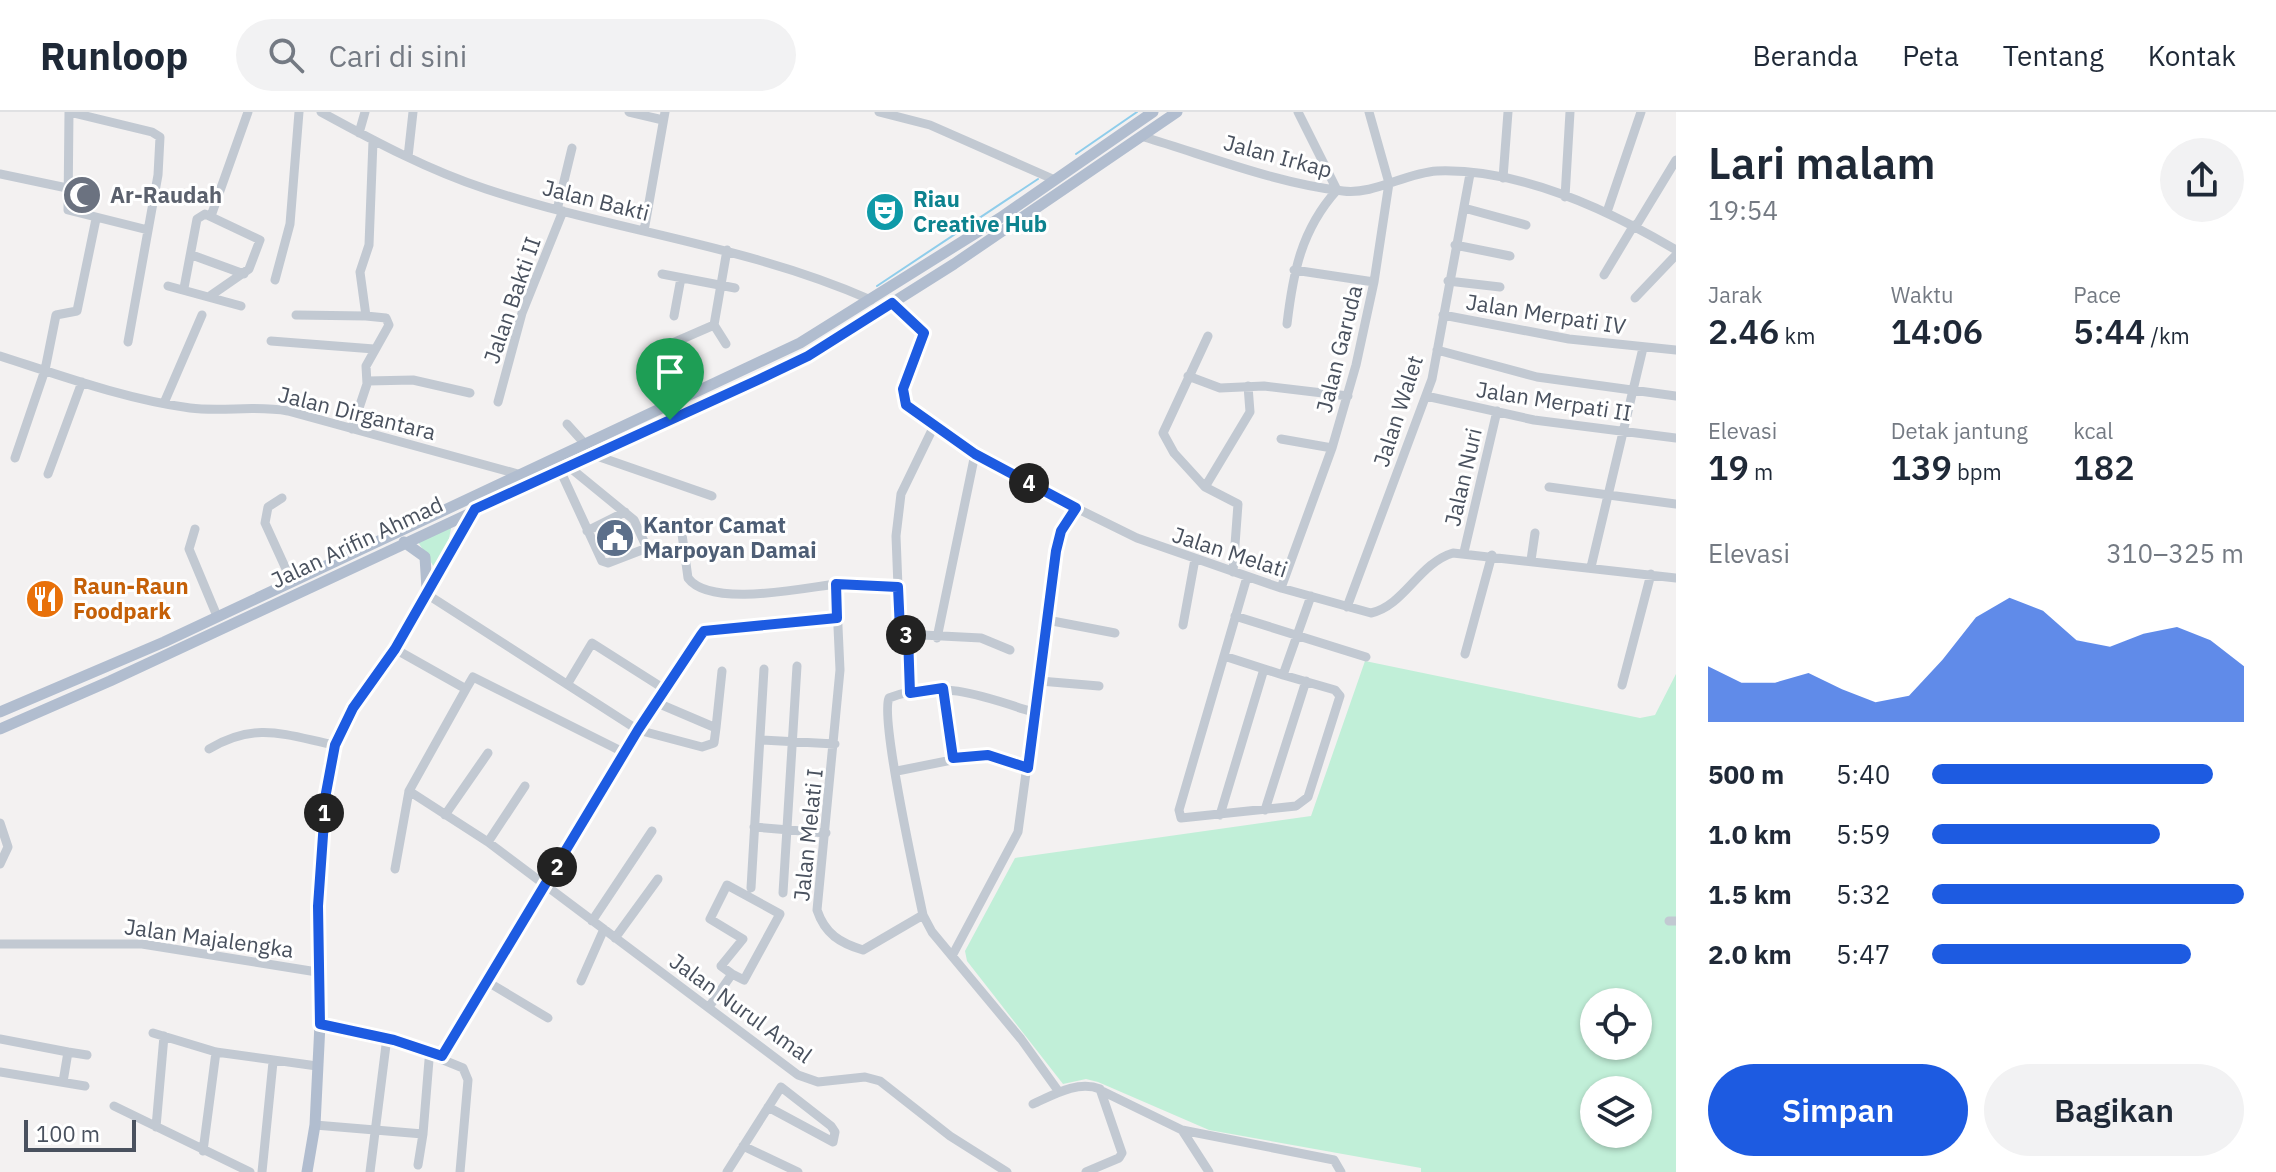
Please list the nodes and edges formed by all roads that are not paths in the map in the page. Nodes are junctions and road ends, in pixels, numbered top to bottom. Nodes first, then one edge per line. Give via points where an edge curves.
1 (69, 112) edge
2 (248, 112) edge
3 (299, 112) edge
4 (321, 112) edge
5 (365, 112) edge
6 (413, 112) edge
7 (629, 112) edge
8 (879, 112) edge
9 (1153, 112) edge
10 (1177, 112) edge
11 (1298, 112) edge
12 (1369, 112) edge
13 (1508, 112) edge
14 (1570, 112) edge
15 (1641, 112) edge
16 (664, 116) edge
17 (359, 133) junction
18 (1144, 137) junction
19 (373, 141) junction
20 (1117, 146) junction
21 (572, 148) dead end
22 (408, 157) junction
23 (1676, 160) edge
24 (0, 174) edge
25 (1470, 174) junction
26 (1503, 178) junction
27 (1055, 180) junction
28 (1389, 183) junction
29 (67, 188) junction
30 (1337, 190) junction
31 (1565, 197) junction
32 (1464, 208) junction
33 (560, 211) junction
34 (1607, 212) junction
35 (211, 216) junction
36 (96, 219) junction
37 (1526, 225) dead end
38 (1635, 226) junction
39 (148, 230) junction
40 (644, 231) junction
41 (1455, 245) junction
42 (727, 250) junction
43 (1676, 253) edge
44 (192, 255) junction
45 (1510, 256) dead end
46 (1294, 270) junction
47 (244, 274) junction
48 (662, 274) dead end
49 (1604, 275) dead end
50 (681, 278) junction
51 (275, 280) dead end
52 (1448, 281) junction
53 (1374, 282) junction
54 (720, 285) junction
55 (168, 286) dead end
56 (1500, 287) dead end
57 (184, 288) junction
58 (735, 288) dead end
59 (210, 296) junction
60 (1635, 298) dead end
61 (871, 300) junction
62 (892, 303) junction
63 (241, 306) dead end
64 (202, 315) dead end
65 (296, 315) dead end
66 (1443, 315) junction
67 (366, 316) junction
68 (674, 316) dead end
69 (1287, 324) dead end
70 (714, 325) junction
71 (1208, 336) dead end
72 (271, 341) dead end
73 (128, 342) dead end
74 (726, 344) dead end
75 (1643, 348) junction
76 (374, 349) junction
77 (1437, 350) junction
78 (1676, 350) edge
79 (652, 352) dead end
80 (0, 356) edge
81 (45, 370) junction
82 (1188, 376) junction
83 (368, 381) junction
84 (82, 382) junction
85 (1248, 386) junction
86 (1635, 391) junction
87 (470, 393) dead end
88 (1348, 396) junction
89 (1426, 396) junction
90 (1676, 396) edge
91 (498, 402) dead end
92 (164, 403) junction
93 (664, 408) junction
94 (1497, 411) junction
95 (670, 420) junction
96 (567, 424) dead end
97 (933, 428) junction
98 (352, 429) junction
99 (1625, 431) junction
100 (1676, 438) edge
101 (1281, 439) dead end
102 (585, 444) junction
103 (1332, 448) junction
104 (975, 454) junction
105 (594, 455) junction
106 (15, 458) dead end
107 (564, 468) junction
108 (48, 474) dead end
109 (518, 474) junction
110 (1205, 487) junction
111 (1549, 487) dead end
112 (712, 496) dead end
113 (1609, 497) junction
114 (282, 498) dead end
115 (1676, 504) edge
116 (1076, 508) junction
117 (475, 509) junction
118 (625, 512) junction
119 (195, 529) dead end
120 (587, 531) junction
121 (1535, 533) dead end
122 (682, 534) dead end
123 (404, 542) junction
124 (1464, 552) junction
125 (1492, 555) junction
126 (1195, 559) junction
127 (1531, 560) junction
128 (1591, 567) junction
129 (1233, 572) junction
130 (1651, 574) junction
131 (1247, 577) junction
132 (1676, 578) edge
133 (291, 580) junction
134 (836, 584) junction
135 (898, 587) junction
136 (1281, 588) junction
137 (426, 592) junction
138 (1311, 596) junction
139 (1347, 607) junction
140 (217, 616) junction
141 (1235, 616) junction
142 (837, 618) junction
143 (1047, 620) junction
144 (1183, 625) dead end
145 (1115, 633) dead end
146 (1298, 634) junction
147 (908, 636) junction
148 (937, 638) junction
149 (164, 642) junction
150 (395, 649) junction
151 (1010, 650) dead end
152 (170, 653) junction
153 (1465, 654) dead end
154 (1224, 656) junction
155 (1366, 657) dead end
156 (797, 666) dead end
157 (764, 669) dead end
158 (1264, 669) junction
159 (722, 671) dead end
160 (1283, 675) junction
161 (1040, 681) junction
162 (1306, 681) junction
163 (568, 683) junction
164 (1622, 685) dead end
165 (1099, 686) dead end
166 (943, 688) junction
167 (466, 689) junction
168 (666, 690) junction
169 (910, 693) junction
170 (655, 702) junction
171 (0, 712) edge
172 (1035, 713) junction
173 (716, 728) junction
174 (0, 729) edge
175 (638, 730) junction
176 (760, 740) junction
177 (793, 741) junction
178 (835, 744) junction
179 (335, 745) junction
180 (209, 749) dead end
181 (488, 753) dead end
182 (625, 753) junction
183 (953, 758) junction
184 (1028, 768) junction
185 (897, 771) junction
186 (525, 786) dead end
187 (409, 791) junction
188 (1265, 810) junction
189 (445, 815) junction
190 (1220, 815) junction
191 (0, 823) edge
192 (754, 827) junction
193 (788, 828) junction
194 (652, 831) dead end
195 (826, 833) junction
196 (488, 842) junction
197 (0, 864) edge
198 (395, 869) dead end
199 (658, 879) dead end
200 (545, 886) junction
201 (751, 888) dead end
202 (783, 893) dead end
203 (923, 915) junction
204 (592, 921) junction
205 (604, 929) junction
206 (615, 938) junction
207 (743, 939) junction
208 (0, 944) edge
209 (761, 949) junction
210 (952, 956) junction
211 (317, 972) junction
212 (732, 974) junction
213 (486, 981) junction
214 (581, 981) dead end
215 (709, 1007) junction
216 (548, 1018) dead end
217 (320, 1024) junction
218 (153, 1033) dead end
219 (164, 1036) junction
220 (0, 1039) edge
221 (386, 1045) dead end
222 (68, 1052) junction
223 (216, 1052) junction
224 (87, 1055) dead end
225 (442, 1056) junction
226 (429, 1060) dead end
227 (273, 1062) junction
228 (317, 1066) junction
229 (0, 1072) edge
230 (63, 1082) junction
231 (85, 1086) dead end
232 (1102, 1091) junction
233 (1059, 1092) junction
234 (1033, 1104) dead end
235 (114, 1106) dead end
236 (768, 1107) junction
237 (315, 1125) junction
238 (156, 1127) junction
239 (376, 1130) junction
240 (1182, 1130) junction
241 (423, 1134) junction
242 (743, 1146) junction
243 (203, 1151) junction
244 (418, 1165) dead end
245 (250, 1172) edge
246 (262, 1172) edge
247 (307, 1172) edge
248 (370, 1172) edge
249 (460, 1172) edge
250 (727, 1172) edge
251 (798, 1172) edge
252 (1007, 1172) edge
253 (1086, 1172) edge
254 (1209, 1172) edge
255 (1341, 1172) edge

1 - 29 street
1 - 39 street via 160,137
2 - 35 street
3 - 51 street via 290,224
4 - 17 street, Jalan Bakti
5 - 17 street
6 - 22 street
7 - 16 street
8 - 27 street via 930,125
9 - 20 main road, Jalan Arifin Ahmad
10 - 18 main road, Jalan Arifin Ahmad
11 - 30 street
12 - 28 street, Jalan Garuda
13 - 26 street
14 - 31 street
15 - 34 street
16 - 40 street
17 - 19 street, Jalan Bakti
18 - 20 main road, Jalan Arifin Ahmad
18 - 30 street, Jalan Irkap
19 - 22 street, Jalan Bakti
19 - 67 street via 369,245 360,272
20 - 27 main road, Jalan Arifin Ahmad
20 - 62 main road, Jalan Arifin Ahmad
21 - 33 street, Jalan Bakti II
22 - 33 street, Jalan Bakti
23 - 38 street
24 - 29 street
25 - 26 street, Jalan Irkap
25 - 28 street, Jalan Irkap via 1434,171
25 - 32 street, Jalan Walet
26 - 31 street, Jalan Irkap
27 - 61 main road, Jalan Arifin Ahmad
28 - 30 street, Jalan Irkap
28 - 53 street, Jalan Garuda
29 - 36 street via 68,210
30 - 46 street via 1310,227
31 - 34 street, Jalan Irkap
32 - 37 street
32 - 41 street, Jalan Walet
33 - 40 street, Jalan Bakti
33 - 91 street, Jalan Bakti II via 522,313
34 - 38 street, Jalan Irkap
35 - 44 street via 197,219
35 - 47 street via 260,239 255,260
36 - 39 street
36 - 81 street via 77,311 56,317
38 - 43 street, Jalan Irkap
38 - 49 street
39 - 73 street
40 - 42 street, Jalan Bakti
41 - 45 street
41 - 52 street, Jalan Walet
42 - 54 street
42 - 61 street, Jalan Bakti via 826,280
43 - 60 street
44 - 47 street
44 - 57 street
46 - 53 street
46 - 69 street
47 - 59 street
48 - 50 street
50 - 54 street
50 - 68 street
52 - 56 street
52 - 66 street, Jalan Walet
53 - 88 street, Jalan Garuda
54 - 58 street
54 - 70 street
55 - 57 street
57 - 59 street
59 - 63 street
61 - 93 main road, Jalan Arifin Ahmad via 800,343
62 - 95 main road, Jalan Arifin Ahmad via 808,356
62 - 97 street, Jalan Melati via 924,333 902,394 906,405
64 - 92 street
65 - 67 street
66 - 75 street, Jalan Merpati IV
66 - 77 street, Jalan Walet
67 - 76 street via 389,321
70 - 74 street
70 - 79 street
71 - 82 street
72 - 76 street
75 - 78 street, Jalan Merpati IV
75 - 86 street
76 - 83 street via 366,366
77 - 86 street via 1537,377
77 - 89 street, Jalan Walet
80 - 81 street, Jalan Dirgantara
81 - 84 street, Jalan Dirgantara
81 - 106 street
82 - 85 street via 1220,388
82 - 110 street via 1163,434
83 - 87 street via 413,380
83 - 98 street
84 - 92 street, Jalan Dirgantara
84 - 108 street
85 - 88 street
85 - 110 street via 1250,412
86 - 90 street
86 - 99 street
88 - 103 street, Jalan Garuda
89 - 94 street, Jalan Merpati II
89 - 139 street, Jalan Walet
92 - 98 street, Jalan Dirgantara via 207,410 276,409
93 - 95 main road
93 - 102 main road, Jalan Arifin Ahmad
94 - 99 street, Jalan Merpati II
94 - 124 street, Jalan Nuri
95 - 105 main road, Jalan Arifin Ahmad
96 - 102 street
97 - 104 street, Jalan Melati
97 - 135 street via 901,494
98 - 109 street, Jalan Dirgantara
99 - 100 street, Jalan Merpati II
99 - 113 street
101 - 103 street
102 - 109 main road, Jalan Arifin Ahmad
103 - 136 street, Jalan Garuda
104 - 116 street, Jalan Melati
104 - 148 street
105 - 107 main road, Jalan Arifin Ahmad
105 - 112 street
107 - 117 main road, Jalan Arifin Ahmad
107 - 118 street
107 - 120 street
109 - 133 main road, Jalan Arifin Ahmad
110 - 129 street via 1238,506
111 - 113 street
113 - 115 street
113 - 128 street
114 - 133 street via 266,509 265,523
116 - 126 street, Jalan Melati
116 - 143 street via 1059,538
117 - 123 main road, Jalan Arifin Ahmad
117 - 137 main road
118 - 120 street
118 - 120 street via 647,548 608,563
119 - 140 street via 189,549
121 - 127 street
122 - 134 street via 688,578 707,589 741,594
123 - 137 main road via 425,557
123 - 152 main road, Jalan Arifin Ahmad
124 - 125 street, Jalan Melati
124 - 139 street, Jalan Melati via 1433,562 1384,609 1371,613
125 - 127 street, Jalan Melati
125 - 153 street
126 - 129 street, Jalan Melati
126 - 144 street
127 - 128 street, Jalan Melati
128 - 130 street, Jalan Melati
129 - 131 street, Jalan Melati
130 - 132 street, Jalan Melati
130 - 164 street
131 - 136 street, Jalan Melati
131 - 141 street
133 - 140 main road, Jalan Arifin Ahmad
134 - 135 street
134 - 142 street, Jalan Melati I
135 - 147 street via 900,630
136 - 138 street, Jalan Melati
137 - 150 main road
137 - 163 street
138 - 139 street, Jalan Melati
138 - 146 street
140 - 149 main road, Jalan Arifin Ahmad
141 - 146 street
141 - 154 street
142 - 168 street via 704,631
142 - 178 street, Jalan Melati I
143 - 145 street
143 - 161 street
146 - 155 street
146 - 160 street
147 - 148 street
147 - 169 street
148 - 151 street via 981,638
149 - 152 main road
149 - 171 main road, Jalan Arifin Ahmad
150 - 167 street
150 - 179 main road via 353,708
152 - 174 main road, Jalan Arifin Ahmad
154 - 158 street
154 - 190 street via 1179,810 1183,819
156 - 177 street
157 - 176 street
158 - 160 street
158 - 190 street
159 - 173 street
160 - 162 street
161 - 165 street
161 - 172 street
162 - 188 street
162 - 188 street via 1340,696 1313,788 1300,804
163 - 168 street via 592,643
163 - 175 street
166 - 169 street
166 - 172 street
166 - 183 street
167 - 182 street via 473,677
167 - 187 street
168 - 170 street
169 - 185 street via 891,696 887,702
170 - 173 street
170 - 175 street
172 - 184 street
173 - 175 street via 714,743 706,747
175 - 182 street
176 - 177 street
176 - 192 street
177 - 178 street
177 - 193 street
178 - 195 street, Jalan Melati I
179 - 180 street via 257,731 229,737
179 - 211 main road via 326,793
181 - 189 street
182 - 200 street
183 - 184 street via 988,755
183 - 185 street
184 - 210 street via 1014,844
185 - 203 street
186 - 196 street
187 - 189 street, Jalan Nurul Amal
187 - 198 street
188 - 190 street
189 - 196 street, Jalan Nurul Amal
191 - 197 street via 8,847
192 - 193 street
192 - 201 street
193 - 195 street
193 - 202 street
194 - 204 street
195 - 203 street, Jalan Melati I via 817,910 834,937 863,950
196 - 200 street, Jalan Nurul Amal
199 - 206 street
200 - 204 street, Jalan Nurul Amal
200 - 213 street
203 - 210 street
204 - 205 street, Jalan Nurul Amal
205 - 206 street, Jalan Nurul Amal
205 - 214 street
206 - 215 street, Jalan Nurul Amal
207 - 209 street
207 - 209 street via 710,919 727,885 780,914
207 - 212 street via 721,966
208 - 211 street, Jalan Majalengka via 142,944
209 - 212 street via 744,980
210 - 233 street
211 - 217 main road
212 - 215 street
213 - 216 street
213 - 225 street
215 - 252 street, Jalan Nurul Amal via 798,1075 818,1082 865,1077 887,1085 950,1136
217 - 225 street
217 - 228 main road
218 - 219 street
219 - 223 street
219 - 238 street
220 - 222 street
221 - 239 street
222 - 224 street
222 - 230 street
223 - 227 street
223 - 243 street
225 - 249 street via 461,1066 467,1076
226 - 241 street
227 - 228 street
227 - 246 street
228 - 237 main road
229 - 230 street
230 - 231 street
232 - 233 street via 1089,1086
232 - 240 street
232 - 253 street via 1122,1154
233 - 234 street
235 - 238 street
236 - 236 street via 781,1087 831,1126 833,1142
236 - 242 street
237 - 239 street
237 - 247 main road
238 - 243 street
239 - 241 street
239 - 248 street
240 - 254 street
240 - 255 street via 1334,1160
241 - 244 street
242 - 250 street
242 - 251 street
243 - 245 street

